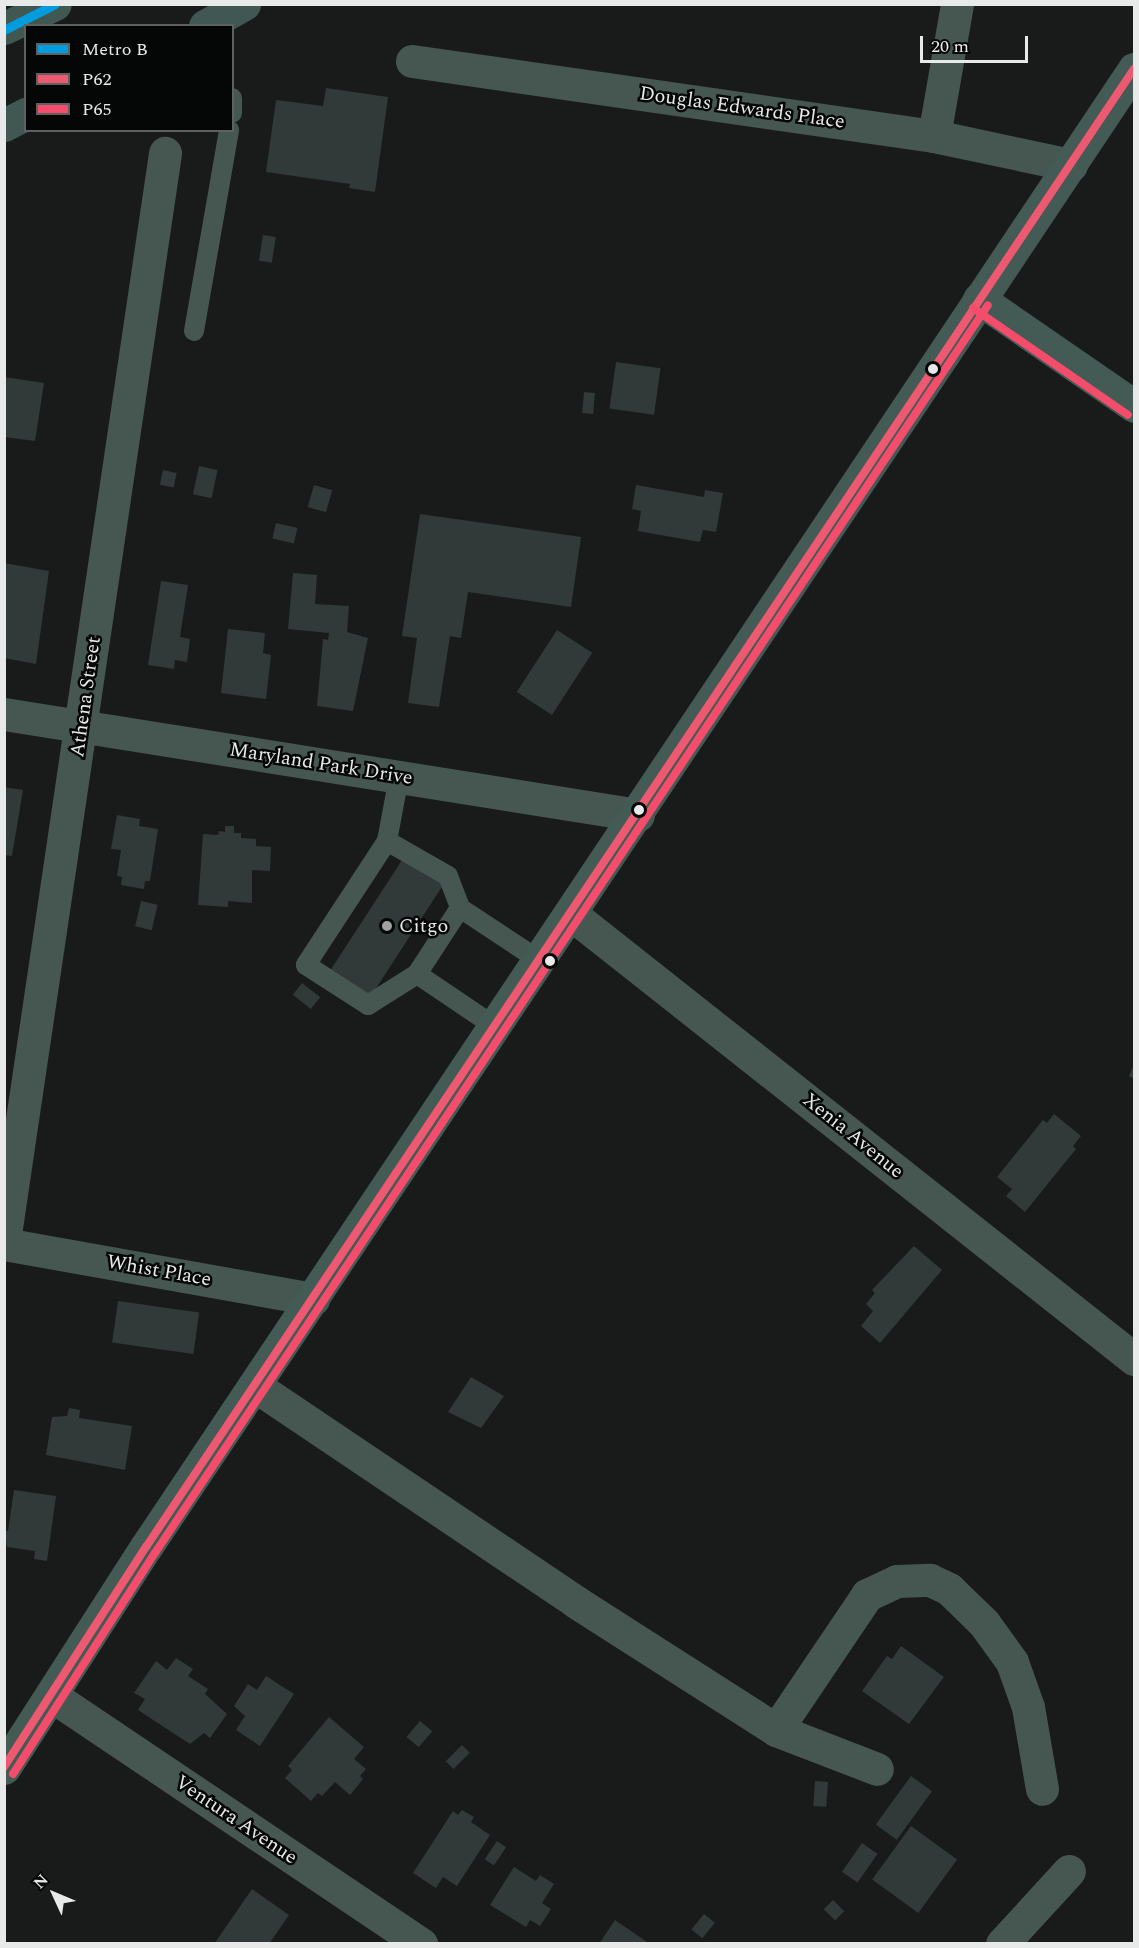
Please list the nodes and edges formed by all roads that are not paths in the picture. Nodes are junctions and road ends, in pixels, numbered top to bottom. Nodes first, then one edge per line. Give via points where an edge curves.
1 (55, 4) edge
2 (244, 4) edge
3 (957, 4) edge
4 (209, 24) edge
5 (4, 28) edge
6 (412, 61) dead end
7 (1134, 69) edge
8 (24, 115) edge
9 (4, 124) edge
10 (229, 132) edge
11 (934, 136) junction
12 (165, 153) dead end
13 (1071, 165) junction
14 (979, 299) junction
15 (194, 331) dead end
16 (1134, 406) edge
17 (4, 714) edge
18 (82, 726) junction
19 (399, 777) junction
20 (638, 815) junction
21 (387, 841) junction
22 (460, 908) junction
23 (571, 914) junction
24 (539, 960) junction
25 (417, 974) junction
26 (494, 1026) junction
27 (4, 1242) edge
28 (313, 1299) junction
29 (1134, 1359) edge
30 (255, 1386) junction
31 (52, 1696) junction
32 (776, 1730) junction
33 (8, 1757) edge
34 (877, 1769) dead end
35 (1042, 1789) dead end
36 (1069, 1871) dead end
37 (421, 1944) edge
38 (1002, 1944) edge

1 - 5 main road
2 - 4 main road
3 - 11 street
6 - 11 street, Douglas Edwards Place
7 - 13 main road
8 - 9 main road
10 - 15 lane
11 - 13 street, Douglas Edwards Place
12 - 18 street, Athena Street
13 - 14 main road
14 - 16 main road
14 - 20 main road
17 - 18 street, Maryland Park Drive
18 - 19 street, Maryland Park Drive
18 - 27 street, Athena Street
19 - 20 street, Maryland Park Drive
19 - 21 lane
20 - 23 main road
21 - 22 lane via 448,876
21 - 25 lane via 306,964 368,1005
22 - 24 lane
22 - 25 lane
23 - 24 main road
23 - 29 street, Xenia Avenue
24 - 26 main road
25 - 26 lane
26 - 28 main road
27 - 28 street, Whist Place
28 - 30 main road
30 - 31 main road
30 - 32 street via 576,1602
31 - 33 main road
31 - 37 street, Ventura Avenue
32 - 34 street
32 - 35 street via 867,1595 897,1581 930,1580 949,1589 984,1623 1012,1662 1028,1707
36 - 38 street

